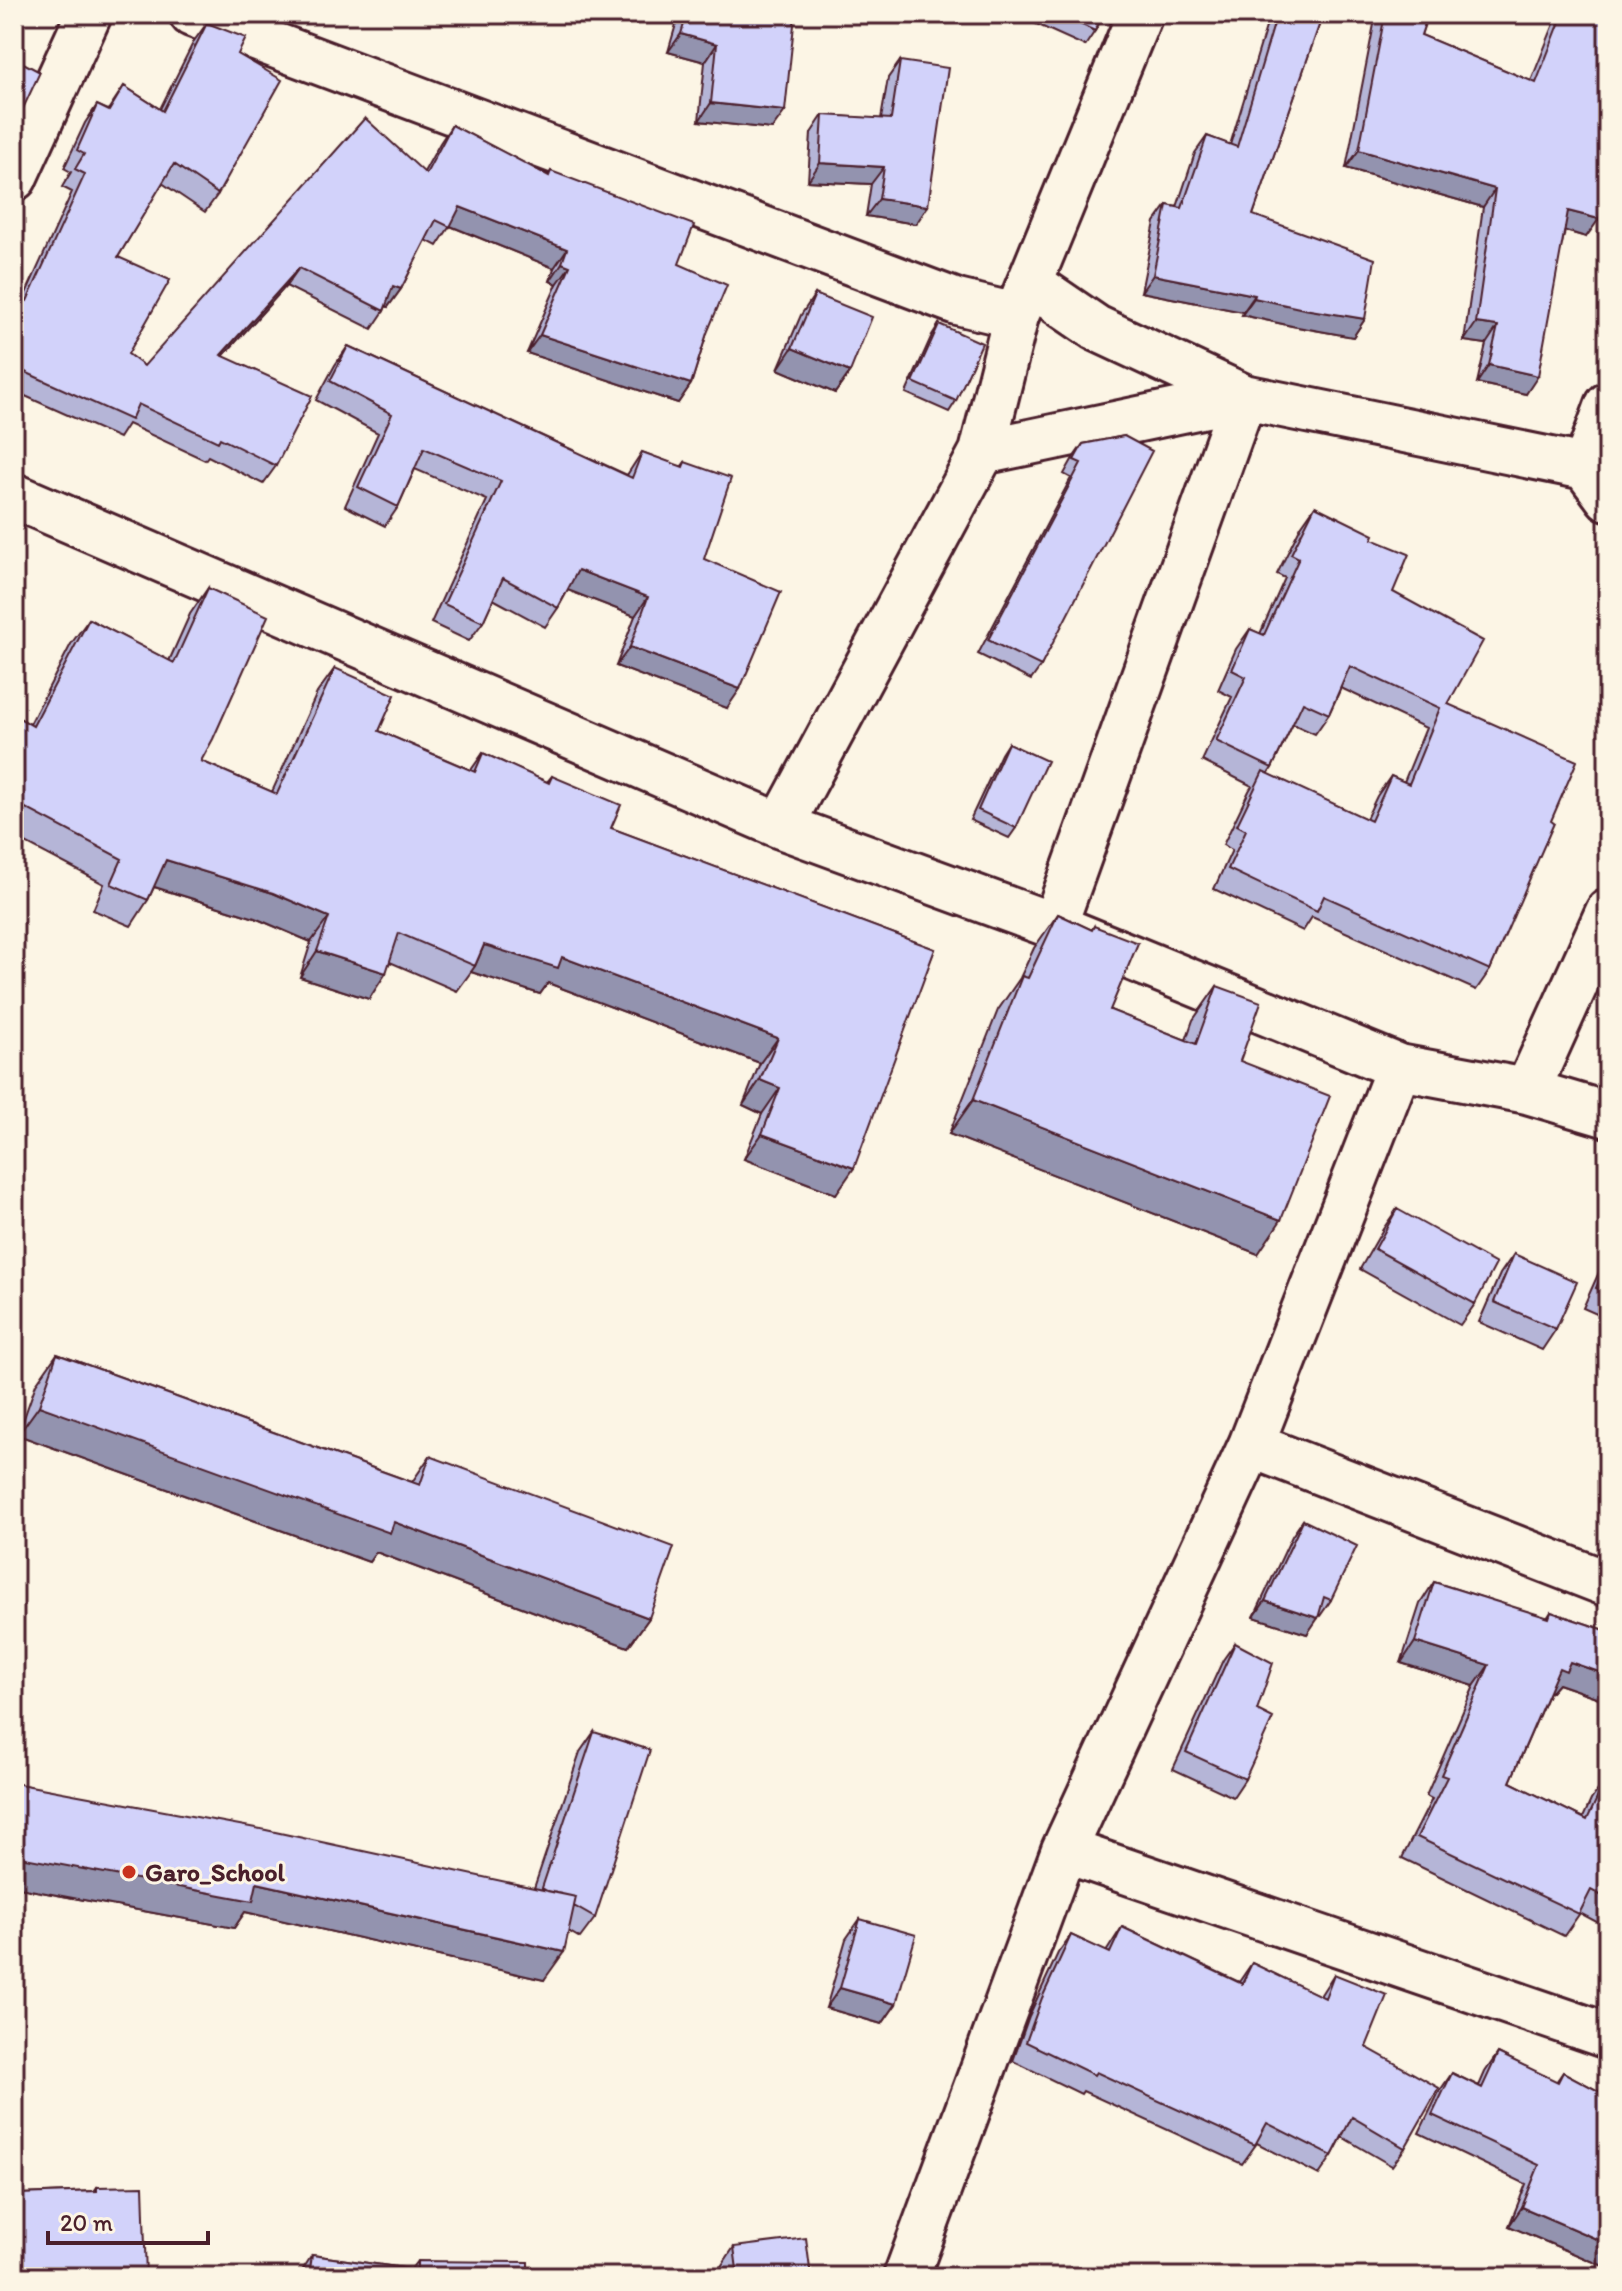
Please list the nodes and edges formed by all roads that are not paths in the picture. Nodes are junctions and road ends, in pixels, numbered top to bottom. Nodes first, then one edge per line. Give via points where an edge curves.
1 (89, 14) edge
2 (192, 14) edge
3 (1140, 14) edge
4 (14, 178) edge
5 (1023, 300) junction
6 (1244, 397) junction
7 (1608, 405) edge
8 (982, 452) junction
9 (1597, 483) edge
10 (14, 496) edge
11 (781, 826) junction
12 (1608, 912) edge
13 (1054, 926) junction
14 (1399, 1067) junction
15 (1527, 1091) junction
16 (1608, 1115) edge
17 (1251, 1445) junction
18 (1608, 1584) edge
19 (1064, 1850) junction
20 (1608, 2036) edge
21 (906, 2277) edge

1 - 4 street
2 - 5 street via 957,302
3 - 5 street
5 - 6 street
5 - 8 street
6 - 8 street
6 - 9 street
6 - 13 street
7 - 9 street
8 - 11 street
10 - 11 street
11 - 13 street
12 - 15 street
13 - 14 street
14 - 15 street
14 - 17 street
15 - 16 street
17 - 18 street
17 - 19 street
19 - 20 street
19 - 21 street

